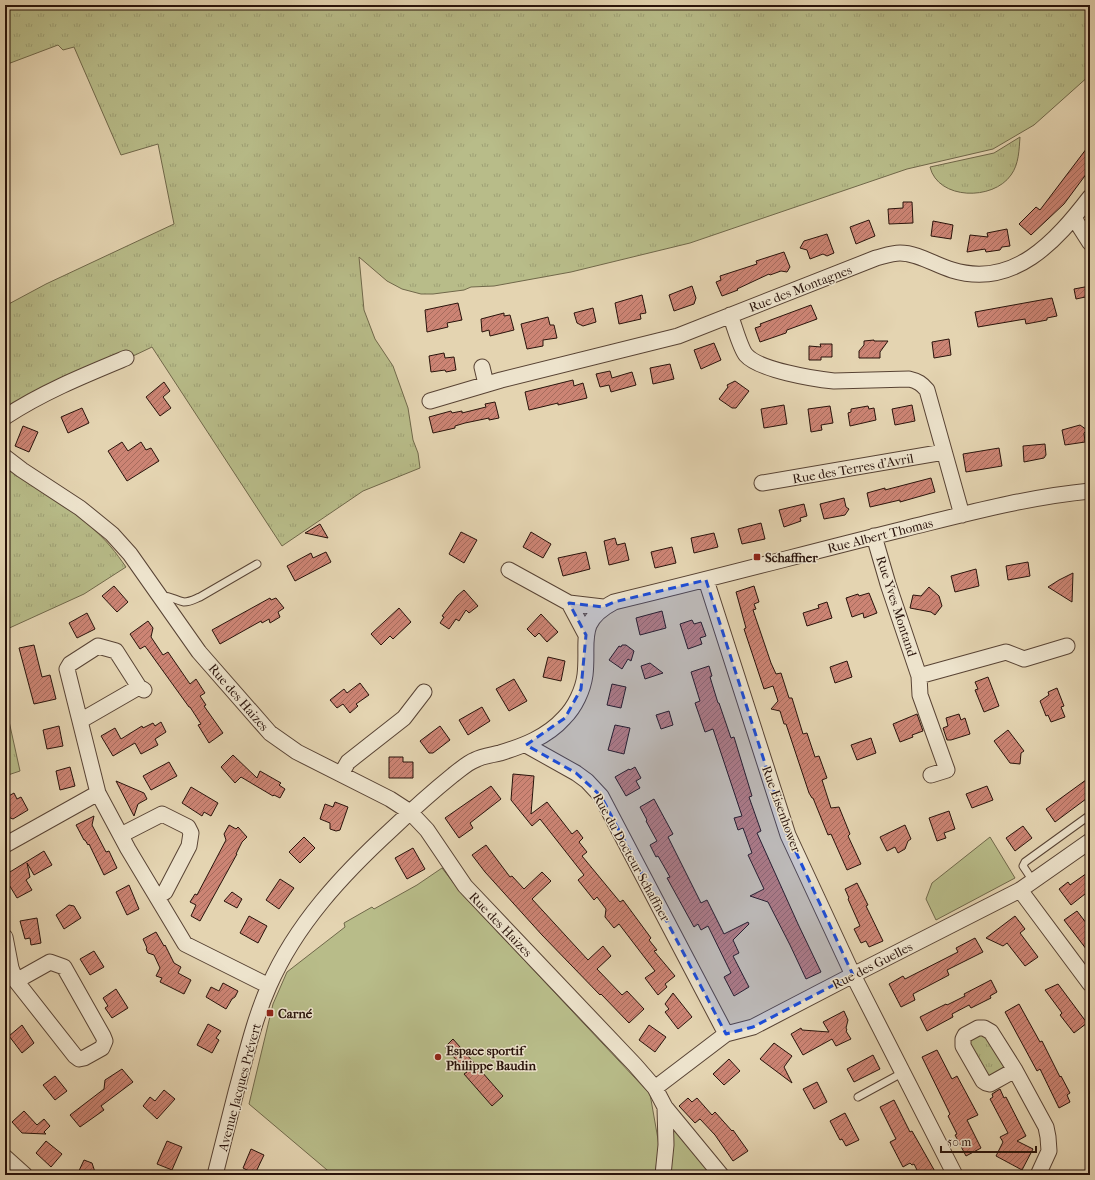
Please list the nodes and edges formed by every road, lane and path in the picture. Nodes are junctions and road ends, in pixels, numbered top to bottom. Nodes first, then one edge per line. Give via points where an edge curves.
1 (1090, 197) edge
2 (1074, 218) junction
3 (1090, 244) edge
4 (730, 315) junction
5 (126, 358) dead end
6 (482, 366) dead end
7 (486, 384) junction
8 (430, 401) dead end
9 (5, 417) edge
10 (944, 452) junction
11 (5, 457) edge
12 (762, 483) dead end
13 (1090, 491) edge
14 (962, 515) junction
15 (874, 536) junction
16 (257, 564) dead end
17 (509, 570) dead end
18 (706, 580) junction
19 (159, 596) junction
20 (569, 604) junction
21 (603, 607) junction
22 (586, 635) junction
23 (1067, 646) dead end
24 (920, 676) junction
25 (424, 692) dead end
26 (80, 721) junction
27 (526, 744) junction
28 (341, 774) junction
29 (931, 775) dead end
30 (98, 793) junction
31 (410, 812) junction
32 (1090, 815) edge
33 (121, 835) junction
34 (1090, 841) edge
35 (5, 845) edge
36 (1033, 881) junction
37 (1020, 890) junction
38 (157, 897) junction
39 (5, 937) edge
40 (853, 974) junction
41 (16, 981) junction
42 (1090, 984) edge
43 (269, 986) junction
44 (726, 1034) junction
45 (1015, 1070) dead end
46 (902, 1073) junction
47 (654, 1088) junction
48 (858, 1097) dead end
49 (664, 1107) junction
50 (5, 1157) edge
51 (25, 1175) edge
52 (215, 1175) edge
53 (662, 1175) edge
54 (722, 1175) edge
55 (956, 1175) edge
56 (1038, 1175) edge

1 - 2 street, Rue des Montagnes
2 - 3 street
2 - 4 street, Rue des Montagnes via 1056,238 1032,258 999,272 960,272 910,254 900,253 876,258
4 - 7 street, Rue des Montagnes via 678,336
4 - 10 street via 745,354 763,366 834,381 917,380 927,390
5 - 9 street via 23,405
6 - 7 street
7 - 8 street, Rue des Montagnes
10 - 12 street, Rue des Terres d'Avril
10 - 14 street
11 - 19 street, Rue des Haizes via 80,508 112,534 130,554
13 - 14 street, Rue Albert Thomas via 1062,494
14 - 15 street, Rue Albert Thomas
15 - 18 street, Rue Albert Thomas
15 - 24 street, Rue Yves Montand
16 - 19 lane via 191,601 184,602 168,595
17 - 20 street, Rue Albert Thomas
18 - 21 street, Rue Albert Thomas via 614,602
18 - 40 street, Rue Eisenhower via 788,835
19 - 28 street, Rue des Haizes via 199,652 270,733 297,752
20 - 21 street, Rue Albert Thomas
20 - 22 street
21 - 22 street via 591,622
22 - 27 street via 584,676 576,702 565,718
23 - 24 street via 1024,659 1006,652
24 - 29 street, Rue Yves Montand via 920,695 948,770
25 - 28 street via 404,718 348,762
26 - 26 street via 142,688 116,651 98,646 70,664 67,669
26 - 30 street
27 - 31 street via 475,760 454,774
27 - 44 street, Rue du Docteur Schaffner via 576,773 601,796
28 - 31 street, Rue des Haizes via 396,802
30 - 33 street
30 - 35 street
31 - 43 street, Avenue Jacques Prévert via 334,886 287,951
31 - 47 street, Rue des Haizes via 427,830 465,886
32 - 36 lane via 1025,862 1023,866
33 - 38 street
33 - 38 street via 162,814 188,827 191,833 189,846 165,892
34 - 36 street, Rue des Guelles
36 - 37 street, Rue des Guelles
37 - 40 street, Rue des Guelles
37 - 42 street
38 - 43 street via 185,944
39 - 41 street via 10,968
40 - 44 street, Rue des Guelles via 753,1027
40 - 46 street, Rue Eisenhower
41 - 41 street via 50,962 64,967 103,1036 105,1041 102,1048 79,1059
43 - 52 street, Avenue Jacques Prévert via 249,1043
44 - 47 street, Rue des Guelles
45 - 56 street via 1046,1127 1049,1151
46 - 48 lane
46 - 55 street, Rue Eisenhower
47 - 49 street, Rue des Haizes
49 - 53 street via 666,1145
49 - 54 street
50 - 51 street

